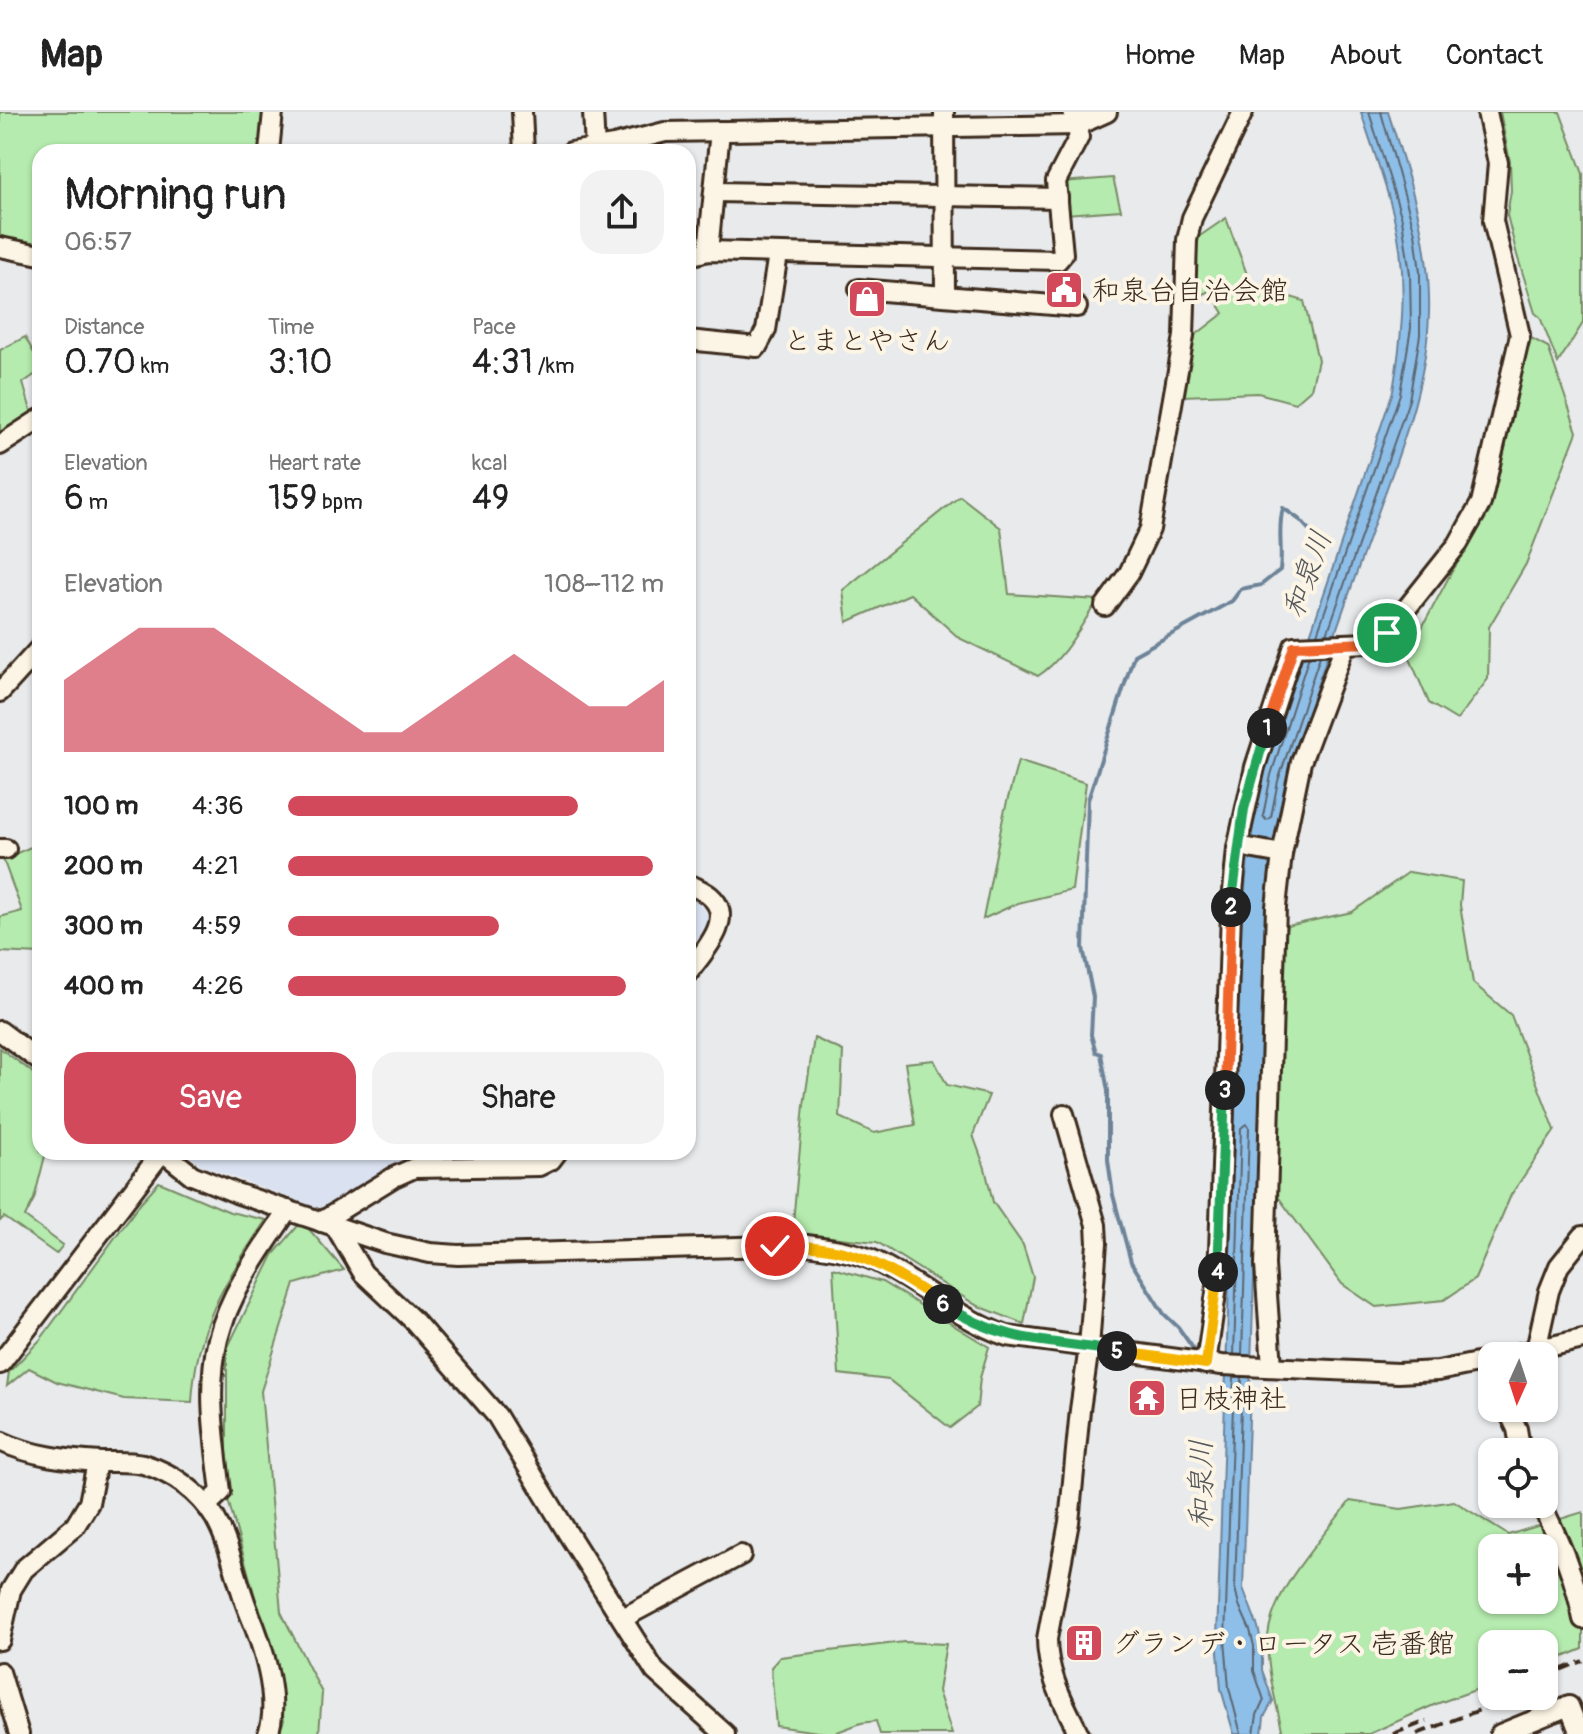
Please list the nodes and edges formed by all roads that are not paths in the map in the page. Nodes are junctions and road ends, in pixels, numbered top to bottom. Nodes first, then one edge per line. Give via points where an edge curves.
1 (273, 112) edge
2 (522, 112) edge
3 (593, 112) edge
4 (1107, 112) edge
5 (1243, 112) edge
6 (1487, 112) edge
7 (1076, 118) edge
8 (944, 119) edge
9 (764, 121) edge
10 (720, 131) junction
11 (270, 144) edge
12 (524, 144) edge
13 (606, 144) edge
14 (625, 144) edge
15 (715, 192) junction
16 (945, 197) junction
17 (1058, 198) junction
18 (0, 247) edge
19 (708, 251) junction
20 (32, 253) edge
21 (696, 254) edge
22 (778, 254) junction
23 (945, 259) junction
24 (859, 289) dead end
25 (945, 295) junction
26 (1077, 307) dead end
27 (696, 341) edge
28 (32, 424) edge
29 (0, 445) edge
30 (1105, 606) dead end
31 (1336, 646) junction
32 (32, 657) edge
33 (0, 692) edge
34 (1249, 848) dead end
35 (1277, 853) junction
36 (696, 889) edge
37 (696, 962) edge
38 (0, 1031) edge
39 (32, 1055) edge
40 (1064, 1114) dead end
41 (156, 1160) edge
42 (172, 1160) edge
43 (551, 1160) edge
44 (288, 1210) junction
45 (328, 1224) junction
46 (1583, 1236) edge
47 (1583, 1339) edge
48 (1538, 1342) edge
49 (1558, 1345) edge
50 (1089, 1347) junction
51 (1478, 1363) edge
52 (0, 1364) edge
53 (1206, 1364) junction
54 (1272, 1367) junction
55 (0, 1441) edge
56 (97, 1462) junction
57 (207, 1505) junction
58 (1548, 1518) edge
59 (741, 1555) dead end
60 (623, 1618) junction
61 (1583, 1619) edge
62 (0, 1640) edge
63 (0, 1672) edge
64 (19, 1734) edge
65 (268, 1734) edge
66 (725, 1734) edge
67 (1079, 1734) edge
68 (1500, 1734) edge
69 (1580, 1734) edge

1 - 11 street
2 - 12 street
3 - 13 street
4 - 7 street
5 - 30 street via 1192,218 1187,240 1184,336 1150,529 1129,573
6 - 31 street via 1498,163 1493,221 1520,335 1481,503 1458,544 1387,633 1368,643
7 - 8 street
7 - 17 street via 1079,137 1056,181
8 - 9 street
8 - 16 street
9 - 10 street
10 - 14 street via 665,132
10 - 15 street
15 - 16 street
15 - 19 street
16 - 17 street
16 - 23 street
17 - 23 street via 1063,254 1058,260
18 - 20 street
19 - 21 street
19 - 22 street
22 - 23 street
22 - 27 street via 766,330 757,347
23 - 25 street
24 - 25 street
25 - 26 street
28 - 29 street
31 - 35 street
31 - 53 street via 1294,646 1255,767 1237,848 1218,1279
32 - 33 street
34 - 35 street
35 - 54 street via 1265,1265
36 - 37 street via 711,897 719,929
38 - 39 street
40 - 50 street via 1096,1225
41 - 52 street
42 - 44 street via 192,1175
43 - 45 street via 539,1166 414,1168
44 - 45 street
44 - 57 street via 243,1280 219,1338 212,1392 221,1492
45 - 50 street via 385,1243 458,1255 831,1249 873,1261 983,1328
45 - 60 street via 363,1273 415,1322 497,1416
46 - 48 street via 1559,1266
47 - 49 street
50 - 53 street
50 - 67 street via 1069,1522 1047,1639 1057,1688
51 - 54 street via 1398,1373
53 - 54 street
55 - 56 street via 41,1456
56 - 57 street via 141,1464 169,1475
56 - 62 street via 89,1503 75,1526 24,1569 11,1590
57 - 65 street via 263,1650 272,1710
58 - 61 street via 1576,1583
59 - 60 street
60 - 66 street via 655,1671
63 - 64 street
68 - 69 street via 1569,1706

